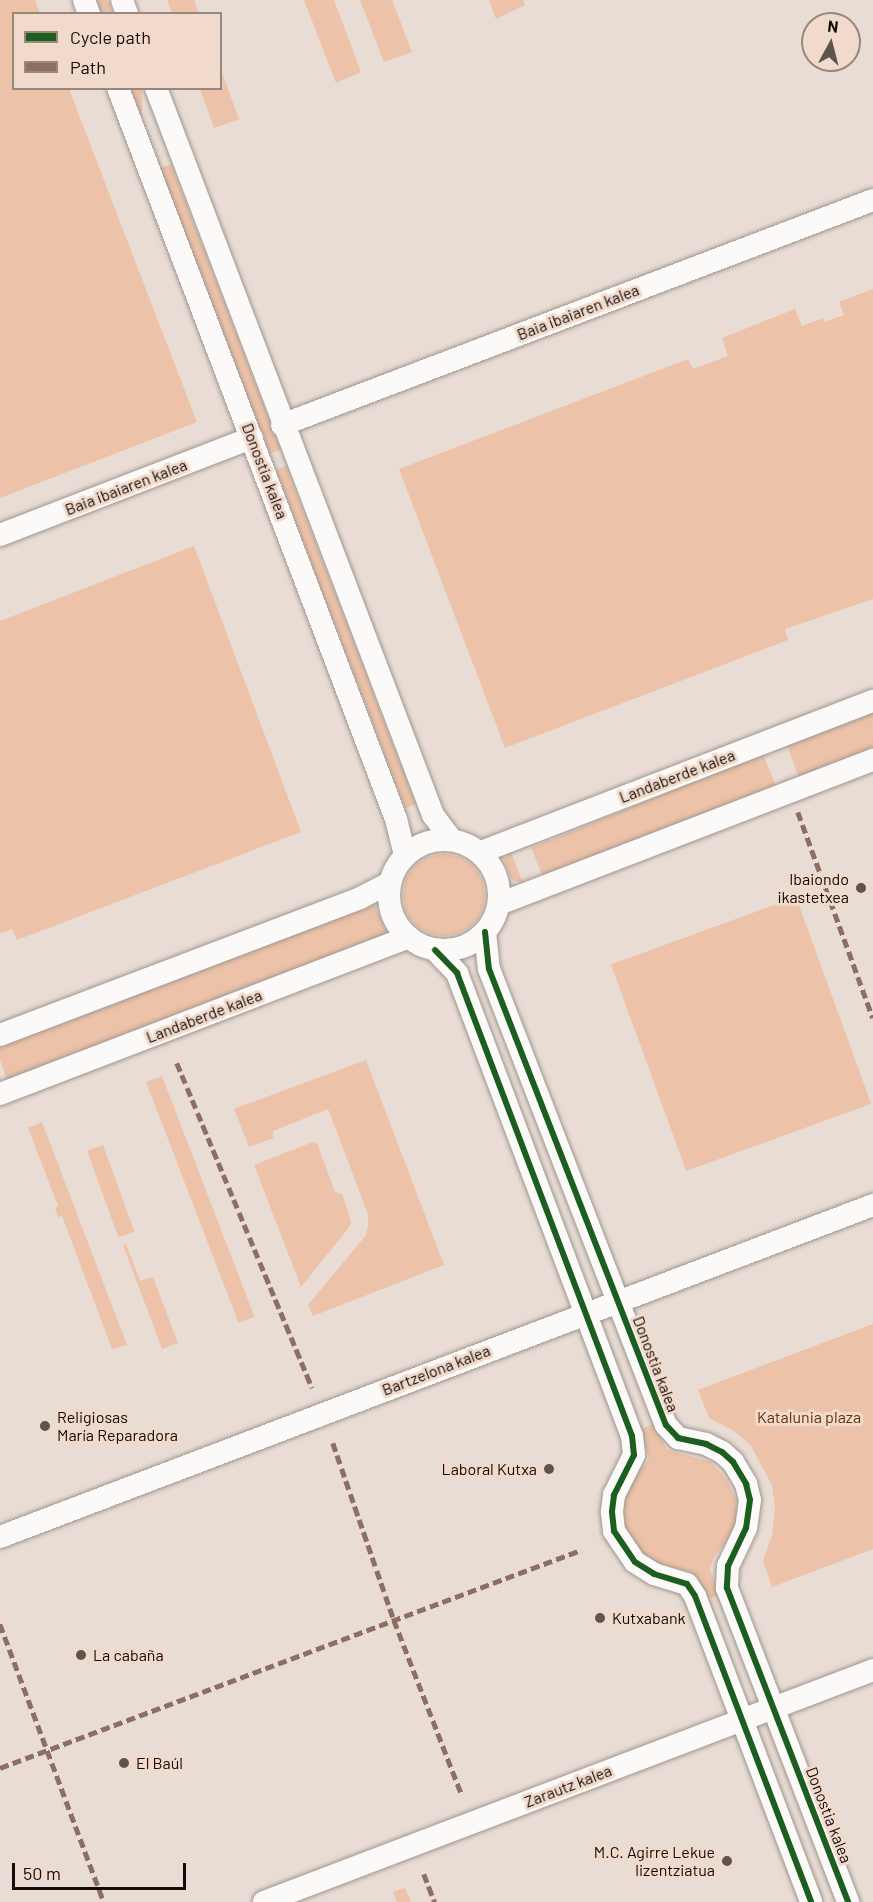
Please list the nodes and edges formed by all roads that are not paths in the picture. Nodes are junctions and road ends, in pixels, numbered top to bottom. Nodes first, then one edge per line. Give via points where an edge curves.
1 (119, 90) edge
2 (157, 90) edge
3 (873, 200) edge
4 (282, 425) junction
5 (252, 438) junction
6 (0, 535) edge
7 (873, 701) edge
8 (873, 760) edge
9 (452, 840) junction
10 (481, 852) junction
11 (405, 856) junction
12 (390, 883) junction
13 (499, 904) junction
14 (485, 932) junction
15 (408, 937) junction
16 (435, 950) junction
17 (0, 1035) edge
18 (0, 1094) edge
19 (873, 1204) edge
20 (617, 1301) junction
21 (586, 1313) junction
22 (0, 1537) edge
23 (873, 1670) edge
24 (774, 1708) junction
25 (742, 1720) junction
26 (264, 1902) edge
27 (811, 1902) edge
28 (848, 1902) edge

1 - 5 street, Donostia kalea
2 - 4 street, Donostia kalea
3 - 4 street, Baia ibaiaren kalea
4 - 9 street, Donostia kalea via 433,815
5 - 6 street, Baia ibaiaren kalea
5 - 11 street, Donostia kalea via 396,819
7 - 10 street, Landaberde kalea
8 - 13 street
9 - 10 street
9 - 11 street via 429,842
10 - 13 street via 496,875
11 - 12 street
12 - 15 street via 393,917
12 - 17 street
13 - 14 street
14 - 16 street via 459,948
14 - 20 street, Donostia kalea via 489,969
15 - 16 street via 419,946
15 - 18 street, Landaberde kalea
16 - 21 street via 457,974
19 - 20 street, Bartzelona kalea
20 - 21 street, Bartzelona kalea
20 - 24 street, Donostia kalea via 666,1425 678,1438 722,1452 746,1484 750,1500 746,1528 728,1566 727,1588
21 - 22 street, Bartzelona kalea
21 - 25 street via 634,1446 614,1495 614,1531 635,1562 654,1574 687,1584
23 - 24 street, Zarautz kalea
24 - 25 street, Zarautz kalea
24 - 28 street, Donostia kalea
25 - 26 street, Zarautz kalea
25 - 27 street

